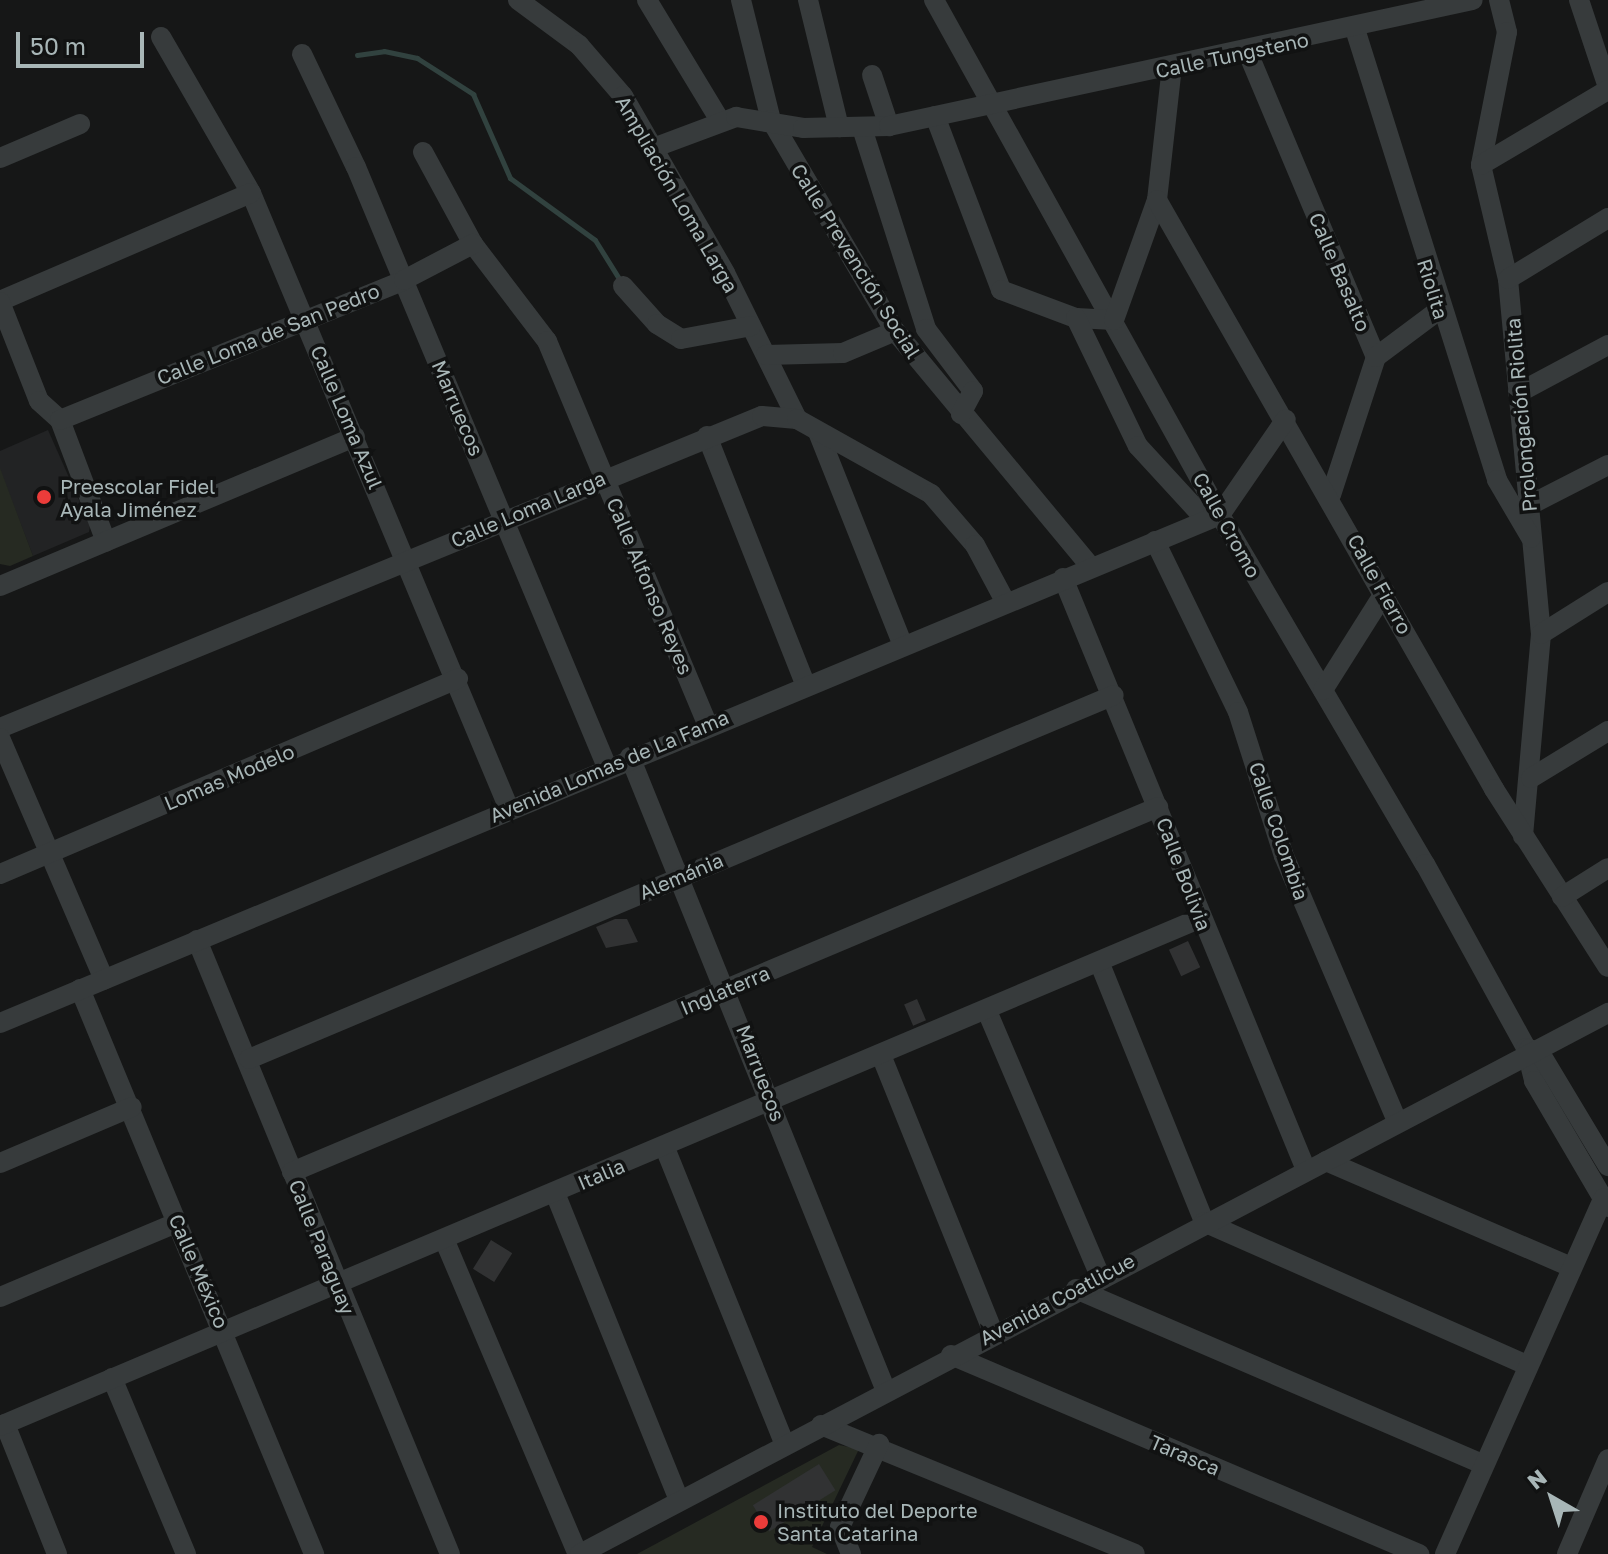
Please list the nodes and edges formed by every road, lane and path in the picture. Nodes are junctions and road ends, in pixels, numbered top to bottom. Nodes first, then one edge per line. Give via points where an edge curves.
1 (518, 0) edge
2 (647, 0) edge
3 (741, 0) edge
4 (808, 0) edge
5 (934, 0) edge
6 (1473, 0) edge
7 (1499, 0) edge
8 (1579, 0) edge
9 (1355, 29) junction
10 (161, 37) dead end
11 (1248, 53) junction
12 (302, 54) dead end
13 (1172, 67) junction
14 (872, 75) dead end
15 (1608, 89) edge
16 (990, 103) junction
17 (935, 116) junction
18 (719, 119) junction
19 (771, 120) junction
20 (80, 124) dead end
21 (889, 126) junction
22 (839, 127) junction
23 (862, 128) junction
24 (653, 148) junction
25 (423, 152) dead end
26 (0, 158) edge
27 (1481, 165) junction
28 (251, 193) junction
29 (1157, 200) junction
30 (1608, 218) edge
31 (473, 244) junction
32 (1508, 279) junction
33 (404, 280) junction
34 (623, 286) dead end
35 (0, 301) edge
36 (1439, 310) junction
37 (305, 316) junction
38 (1076, 318) junction
39 (1114, 320) junction
40 (751, 326) junction
41 (895, 331) junction
42 (1608, 345) edge
43 (766, 355) junction
44 (1376, 357) junction
45 (1518, 393) junction
46 (961, 414) junction
47 (797, 419) junction
48 (1286, 419) junction
49 (60, 420) junction
50 (818, 432) junction
51 (707, 436) junction
52 (355, 437) junction
53 (1608, 465) edge
54 (604, 477) junction
55 (1331, 495) junction
56 (1528, 506) junction
57 (504, 517) junction
58 (1213, 518) junction
59 (1155, 541) junction
60 (1533, 541) junction
61 (106, 542) junction
62 (408, 559) junction
63 (1090, 566) junction
64 (1063, 578) junction
65 (0, 586) edge
66 (1385, 592) junction
67 (1608, 592) edge
68 (1005, 601) junction
69 (1541, 634) junction
70 (902, 643) junction
71 (458, 679) junction
72 (805, 684) junction
73 (1323, 690) junction
74 (1114, 695) junction
75 (707, 723) junction
76 (0, 728) edge
77 (1608, 731) edge
78 (0, 738) edge
79 (630, 757) junction
80 (607, 767) junction
81 (1531, 778) junction
82 (1158, 807) junction
83 (509, 809) junction
84 (1523, 836) junction
85 (49, 854) junction
86 (1608, 868) edge
87 (0, 874) edge
88 (682, 875) junction
89 (1562, 897) junction
90 (1201, 918) junction
91 (197, 940) junction
92 (1100, 964) junction
93 (1608, 967) edge
94 (104, 980) junction
95 (729, 988) junction
96 (80, 989) junction
97 (987, 1011) junction
98 (1608, 1013) edge
99 (0, 1023) edge
100 (1530, 1054) junction
101 (881, 1055) junction
102 (249, 1059) junction
103 (771, 1100) junction
104 (132, 1107) junction
105 (1398, 1123) junction
106 (665, 1148) junction
107 (1326, 1161) junction
108 (0, 1163) edge
109 (1608, 1166) edge
110 (1306, 1170) junction
111 (292, 1172) junction
112 (555, 1193) junction
113 (1605, 1203) edge
114 (178, 1222) junction
115 (1204, 1222) junction
116 (444, 1239) junction
117 (1571, 1267) junction
118 (1100, 1276) junction
119 (336, 1282) junction
120 (1076, 1289) junction
121 (0, 1297) edge
122 (224, 1330) junction
123 (993, 1332) junction
124 (951, 1355) junction
125 (1527, 1365) junction
126 (112, 1378) junction
127 (886, 1391) junction
128 (2, 1425) edge
129 (821, 1425) junction
130 (879, 1444) junction
131 (785, 1445) junction
132 (1608, 1459) edge
133 (1484, 1465) junction
134 (679, 1500) junction
135 (57, 1554) edge
136 (186, 1554) edge
137 (314, 1554) edge
138 (450, 1554) edge
139 (579, 1554) edge
140 (851, 1554) edge
141 (1135, 1554) edge
142 (1419, 1554) edge
143 (1445, 1554) edge
144 (1567, 1554) edge

1 - 24 street, Ampliación Loma Larga via 579,45 623,96
2 - 18 street
3 - 19 street, Calle Prevención Social
4 - 22 street
5 - 16 street, Calle Cromo
6 - 9 street, Calle Tungsteno
7 - 27 street, Prolongación Riolita via 1507,32
8 - 15 street
9 - 11 street, Calle Tungsteno
9 - 36 street, Riolita
10 - 28 street, Calle Loma Azul
11 - 13 street, Calle Tungsteno
11 - 44 street, Calle Basalto
12 - 33 street, Marruecos
13 - 16 street, Calle Tungsteno
13 - 29 street
14 - 21 street
15 - 27 street
16 - 17 street
16 - 39 street, Calle Cromo
17 - 21 street
17 - 38 street via 992,280 1012,298
18 - 19 street
18 - 24 street
19 - 22 street
19 - 41 street, Calle Prevención Social
20 - 26 street
21 - 23 street
22 - 23 street
23 - 46 street via 926,329 973,391
24 - 40 street, Ampliación Loma Larga
25 - 31 street, Calle Alfonso Reyes
27 - 32 street, Prolongación Riolita
28 - 35 street
28 - 37 street, Calle Loma Azul
29 - 39 street
29 - 48 street, Calle Fierro
30 - 32 street
31 - 33 street, Calle Loma de San Pedro
31 - 54 street, Calle Alfonso Reyes via 538,324
32 - 45 street, Prolongación Riolita
33 - 37 street, Calle Loma de San Pedro
33 - 57 street, Marruecos
34 - 40 street via 657,324 681,339
35 - 49 street via 34,391
36 - 44 street
36 - 60 street, Riolita via 1503,494
37 - 49 street, Calle Loma de San Pedro
37 - 52 street, Calle Loma Azul
38 - 39 street
38 - 58 street via 1138,446
39 - 58 street, Calle Cromo
40 - 43 street, Ampliación Loma Larga
41 - 43 street via 853,351
41 - 46 street, Calle Prevención Social
42 - 45 street
43 - 47 street, Ampliación Loma Larga
44 - 55 street, Calle Basalto
45 - 56 street, Prolongación Riolita
46 - 63 street, Calle Prevención Social
47 - 50 street, Calle Loma Larga
47 - 51 street, Calle Loma Larga via 762,416
48 - 55 street, Calle Fierro
48 - 58 street
49 - 61 street
50 - 68 street, Calle Loma Larga via 931,494 975,545
50 - 70 street
51 - 54 street, Calle Loma Larga
51 - 72 street
52 - 61 street
52 - 62 street, Calle Loma Azul
53 - 56 street
54 - 57 street, Calle Loma Larga
54 - 75 street, Calle Alfonso Reyes
55 - 66 street, Calle Fierro
56 - 60 street, Prolongación Riolita
57 - 62 street, Calle Loma Larga
57 - 80 street, Marruecos
58 - 59 street, Avenida Lomas de La Fama
58 - 73 street, Calle Cromo
59 - 63 street, Avenida Lomas de La Fama
59 - 105 street, Calle Colombia via 1238,712 1284,856
60 - 69 street, Prolongación Riolita
61 - 65 street
62 - 71 street, Calle Loma Azul
62 - 76 street, Calle Loma Larga
63 - 64 street, Avenida Lomas de La Fama
64 - 68 street, Avenida Lomas de La Fama
64 - 74 street, Calle Bolivia
66 - 73 street
66 - 84 street, Calle Fierro
67 - 69 street
68 - 70 street, Avenida Lomas de La Fama
69 - 81 street, Prolongación Riolita
70 - 72 street, Avenida Lomas de La Fama
71 - 83 street, Calle Loma Azul
71 - 85 street, Lomas Modelo
72 - 75 street, Avenida Lomas de La Fama
73 - 100 street, Calle Cromo
74 - 82 street, Calle Bolivia
74 - 88 street, Alemánia
75 - 79 street, Avenida Lomas de La Fama
77 - 81 street
78 - 85 street
79 - 80 street, Avenida Lomas de La Fama
79 - 88 street, Marruecos
80 - 83 street, Avenida Lomas de La Fama
81 - 84 street, Prolongación Riolita
82 - 90 street, Calle Bolivia
82 - 95 street, Inglaterra
83 - 91 street, Avenida Lomas de La Fama
84 - 89 street, Calle Fierro
85 - 87 street, Lomas Modelo
85 - 94 street
86 - 89 street
88 - 95 street, Marruecos
88 - 102 street, Alemánia
89 - 93 street, Calle Fierro
90 - 92 street, Italia
90 - 110 street, Calle Bolivia
91 - 94 street, Avenida Lomas de La Fama
91 - 102 street, Calle Paraguay
92 - 97 street, Italia
92 - 115 street
94 - 96 street, Avenida Lomas de La Fama
95 - 103 street, Marruecos
95 - 111 street, Inglaterra
96 - 99 street, Avenida Lomas de La Fama
96 - 104 street, Calle México
97 - 101 street, Italia
97 - 118 street
98 - 100 street, Avenida Coatlicue
100 - 105 street, Avenida Coatlicue
100 - 109 street, Calle Cromo
100 - 113 street, Calle Cromo
101 - 103 street, Italia
101 - 123 street
102 - 111 street, Calle Paraguay
103 - 106 street, Italia
103 - 127 street, Marruecos
104 - 108 street
104 - 114 street, Calle México
105 - 107 street, Avenida Coatlicue
106 - 112 street, Italia
106 - 131 street
107 - 110 street, Avenida Coatlicue
107 - 117 street
110 - 115 street, Avenida Coatlicue
111 - 119 street, Calle Paraguay
112 - 116 street, Italia
112 - 134 street
113 - 117 street
114 - 121 street
114 - 122 street, Calle México
115 - 118 street, Avenida Coatlicue
115 - 125 street
116 - 119 street, Italia
116 - 139 street
117 - 125 street
118 - 120 street, Avenida Coatlicue
119 - 122 street, Italia
119 - 138 street, Calle Paraguay
120 - 123 street, Avenida Coatlicue
120 - 133 street
122 - 126 street, Italia
122 - 137 street, Calle México
123 - 124 street, Avenida Coatlicue
124 - 127 street, Avenida Coatlicue
124 - 142 street, Tarasca
125 - 133 street
126 - 128 street, Italia
126 - 136 street
127 - 129 street, Avenida Coatlicue
128 - 135 street
129 - 130 street
129 - 131 street, Avenida Coatlicue
130 - 140 street via 840,1527
130 - 141 street
131 - 134 street, Avenida Coatlicue
132 - 144 street
133 - 143 street
134 - 139 street, Avenida Coatlicue

